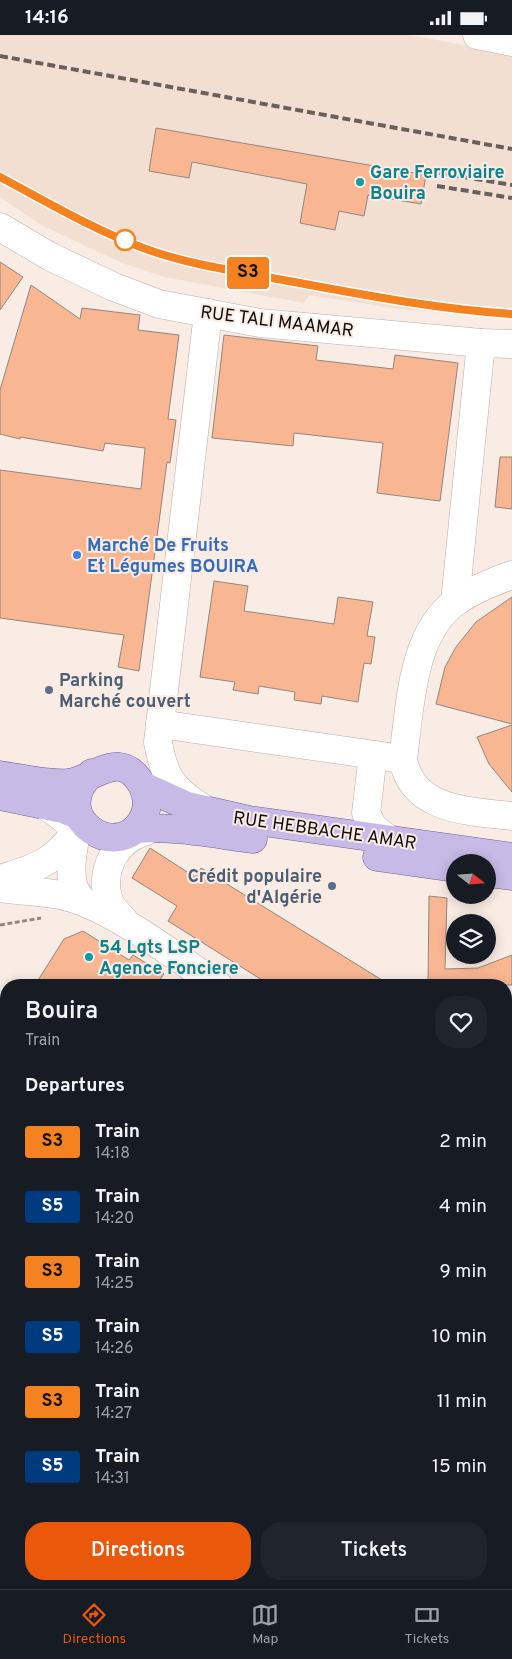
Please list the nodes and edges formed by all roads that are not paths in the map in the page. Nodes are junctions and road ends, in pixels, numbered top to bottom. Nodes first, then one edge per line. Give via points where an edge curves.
1 (477, 35) edge
2 (512, 42) edge
3 (0, 227) edge
4 (208, 313) junction
5 (481, 343) junction
6 (512, 344) edge
7 (512, 575) edge
8 (455, 602) junction
9 (159, 733) junction
10 (373, 755) junction
11 (403, 759) junction
12 (103, 770) junction
13 (0, 775) edge
14 (143, 785) junction
15 (0, 796) edge
16 (209, 812) junction
17 (512, 816) edge
18 (78, 823) junction
19 (388, 839) junction
20 (128, 842) junction
21 (512, 857) edge
22 (446, 867) edge
23 (496, 874) edge
24 (512, 876) edge
25 (0, 879) edge
26 (0, 887) edge
27 (64, 900) junction
28 (130, 928) junction
29 (209, 979) edge

1 - 2 street
3 - 4 street, RUE TALI MAAMAR via 51,257 114,287 159,304
4 - 5 street, RUE TALI MAAMAR via 260,323
4 - 9 street
5 - 6 street, RUE TALI MAAMAR
5 - 8 street
7 - 8 street via 483,585
8 - 11 street via 434,626 418,659
9 - 10 street
9 - 12 street via 145,760 135,766
9 - 16 street via 163,768 171,782 183,796
10 - 11 street
10 - 19 street via 366,813 373,827
11 - 17 street via 406,773 418,791 440,804
12 - 13 main road via 70,783
12 - 14 main road via 130,773
12 - 18 main road via 83,781 76,804
14 - 16 main road, RUE HEBBACHE AMAR via 159,795
14 - 20 main road via 147,809
15 - 18 main road via 63,809
16 - 19 main road, RUE HEBBACHE AMAR
18 - 20 main road via 105,837
18 - 25 street via 57,855 38,866
18 - 27 street via 72,871
19 - 21 main road, RUE HEBBACHE AMAR
20 - 22 main road, RUE HEBBACHE AMAR via 205,831
20 - 27 street
20 - 28 street via 105,882 110,903
23 - 24 main road
26 - 27 street
27 - 28 street
28 - 29 street

